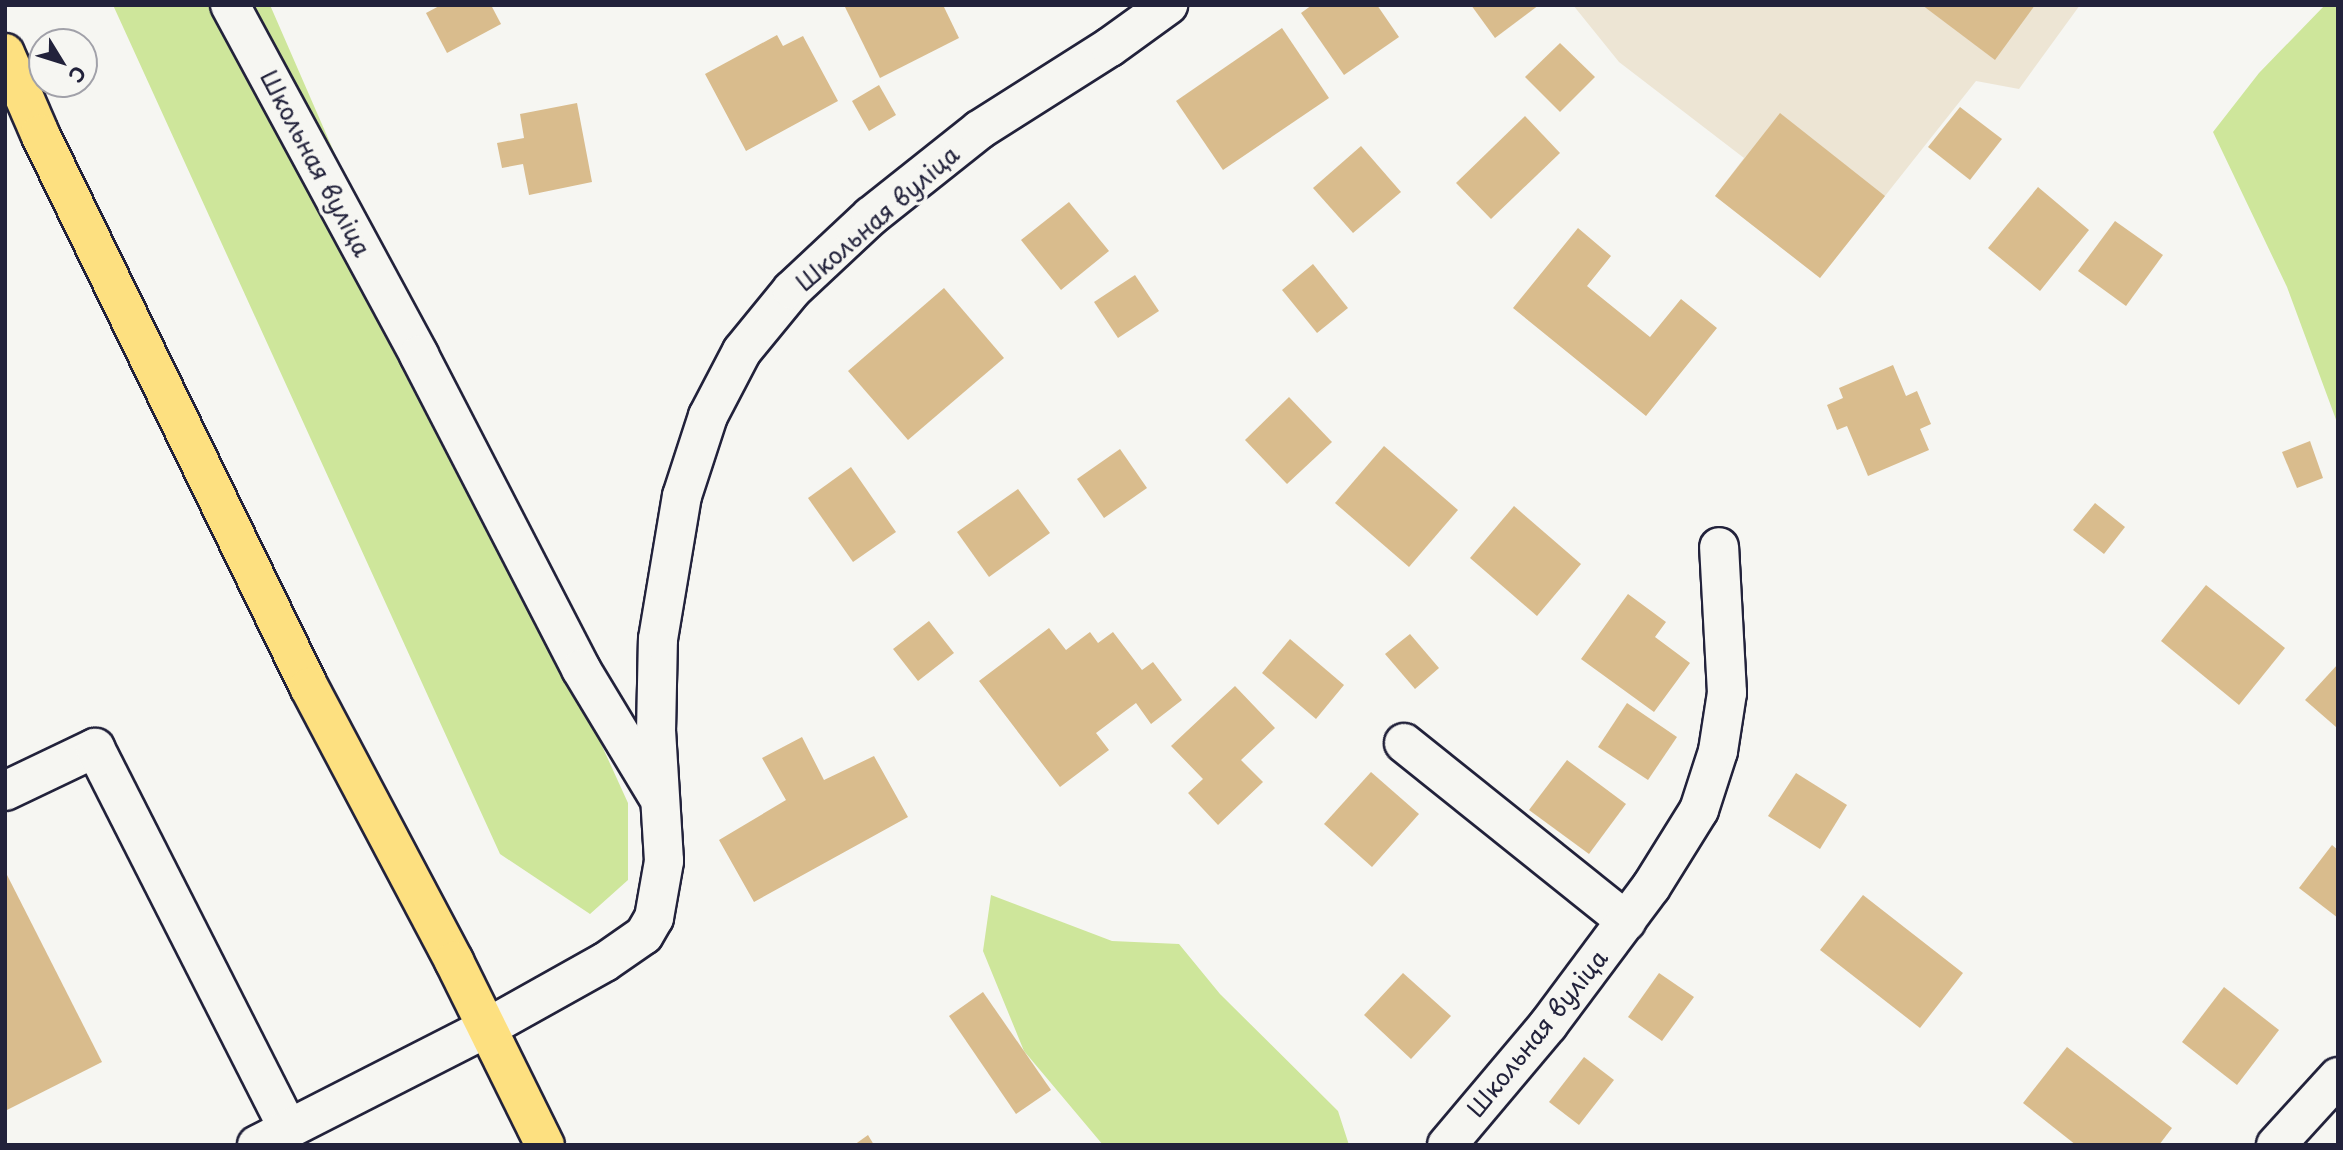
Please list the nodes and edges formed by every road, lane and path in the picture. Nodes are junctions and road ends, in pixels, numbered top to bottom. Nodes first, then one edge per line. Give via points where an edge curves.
1 (230, 5) edge
2 (1168, 5) edge
3 (5, 53) edge
4 (1719, 547) dead end
5 (1404, 743) dead end
6 (5, 791) edge
7 (660, 802) junction
8 (1626, 920) junction
9 (485, 1029) junction
10 (2338, 1077) edge
11 (273, 1137) edge
12 (545, 1145) edge
13 (1447, 1145) edge
14 (2276, 1145) edge

1 - 7 street, Школьная вуліца via 419,355 581,669
2 - 7 street, Школьная вуліца via 979,130 872,216 793,290 743,351 708,416 682,496 658,639
3 - 9 main road via 309,687 454,961
4 - 8 street, Школьная вуліца via 1727,693 1710,781 1684,838
5 - 8 street
6 - 11 street via 95,748
7 - 9 street, Школьная вуліца via 661,892 644,935
8 - 13 street, Школьная вуліца via 1548,1025
9 - 11 street, Школьная вуліца
9 - 12 main road
10 - 14 street

